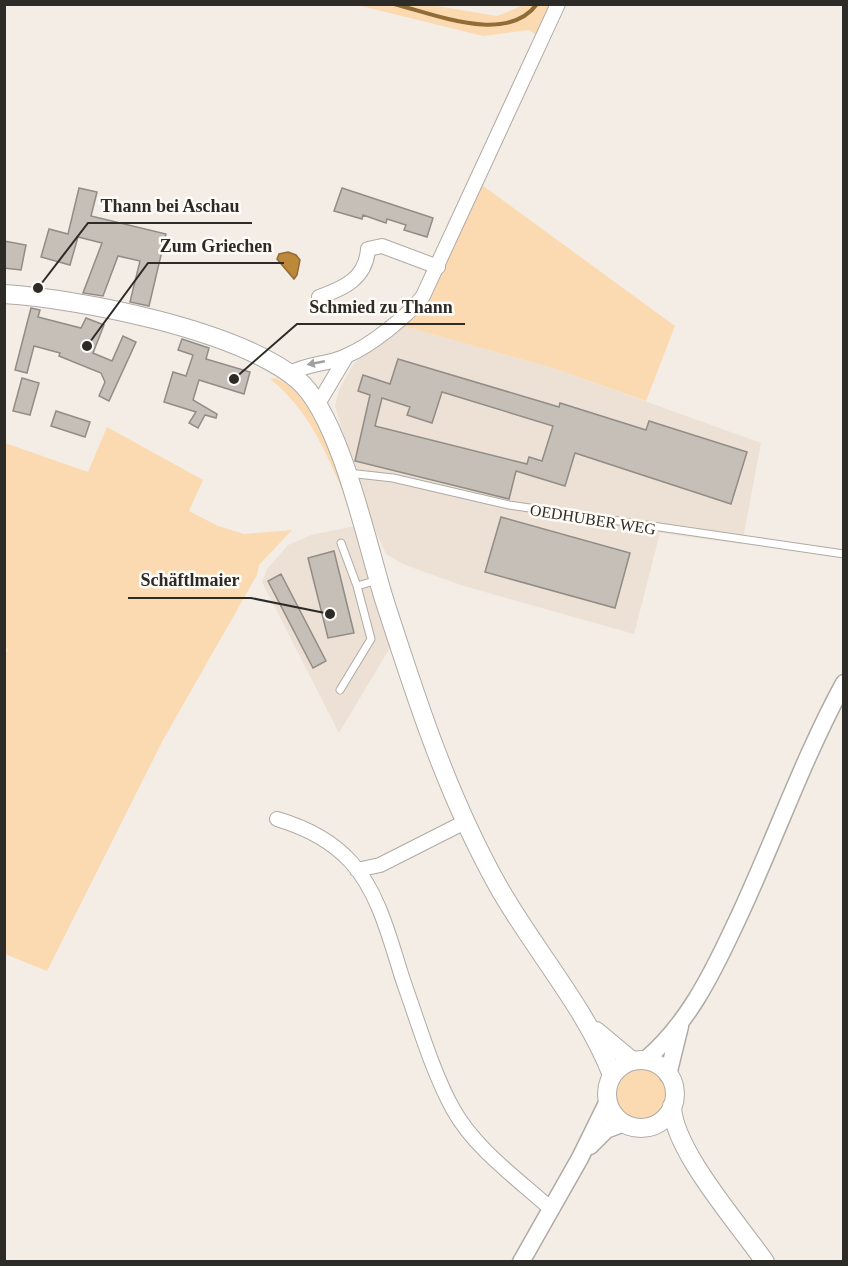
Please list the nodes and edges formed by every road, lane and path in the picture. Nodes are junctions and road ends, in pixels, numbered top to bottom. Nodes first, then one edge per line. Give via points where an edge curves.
1 (558, 4) edge
2 (438, 267) junction
3 (4, 294) edge
4 (320, 297) dead end
5 (346, 357) junction
6 (288, 374) junction
7 (318, 404) junction
8 (345, 472) junction
9 (341, 543) dead end
10 (843, 554) edge
11 (378, 580) junction
12 (357, 586) junction
13 (843, 683) edge
14 (340, 690) dead end
15 (277, 819) dead end
16 (465, 822) junction
17 (357, 870) junction
18 (681, 1022) junction
19 (590, 1026) junction
20 (639, 1061) junction
21 (668, 1075) junction
22 (612, 1076) junction
23 (608, 1101) junction
24 (672, 1106) junction
25 (624, 1123) junction
26 (649, 1126) junction
27 (580, 1158) junction
28 (701, 1174) junction
29 (551, 1209) junction
30 (521, 1262) edge
31 (765, 1262) edge

1 - 2 street
2 - 4 street via 382,246 368,249 367,264 358,276
2 - 5 street via 413,310
3 - 6 main road via 74,302 146,318 251,352
5 -> 6 street via 309,364
5 - 7 street
6 - 7 main road
7 - 8 main road
8 - 10 lane, OEDHUBER WEG via 393,478 509,505
8 - 11 main road
9 - 12 lane
11 - 12 lane
11 - 16 main road via 433,747
12 - 14 lane via 371,639
13 - 18 street via 724,949
15 - 17 street via 298,825 336,848
16 - 17 street via 380,865
16 - 19 main road via 519,920
17 - 29 street via 381,915 453,1110 490,1154
18 - 20 street
18 - 21 street
19 - 20 main road
19 - 22 main road
20 - 21 main road via 656,1064
20 - 22 main road via 619,1068
21 - 24 main road via 674,1086
22 - 23 main road
23 - 25 main road
23 - 27 street
24 - 26 main road via 667,1115
24 - 28 main road via 672,1117
25 - 26 main road
25 - 27 street via 606,1130
26 - 28 main road via 669,1138
27 - 29 street
28 - 31 main road
29 - 30 street

